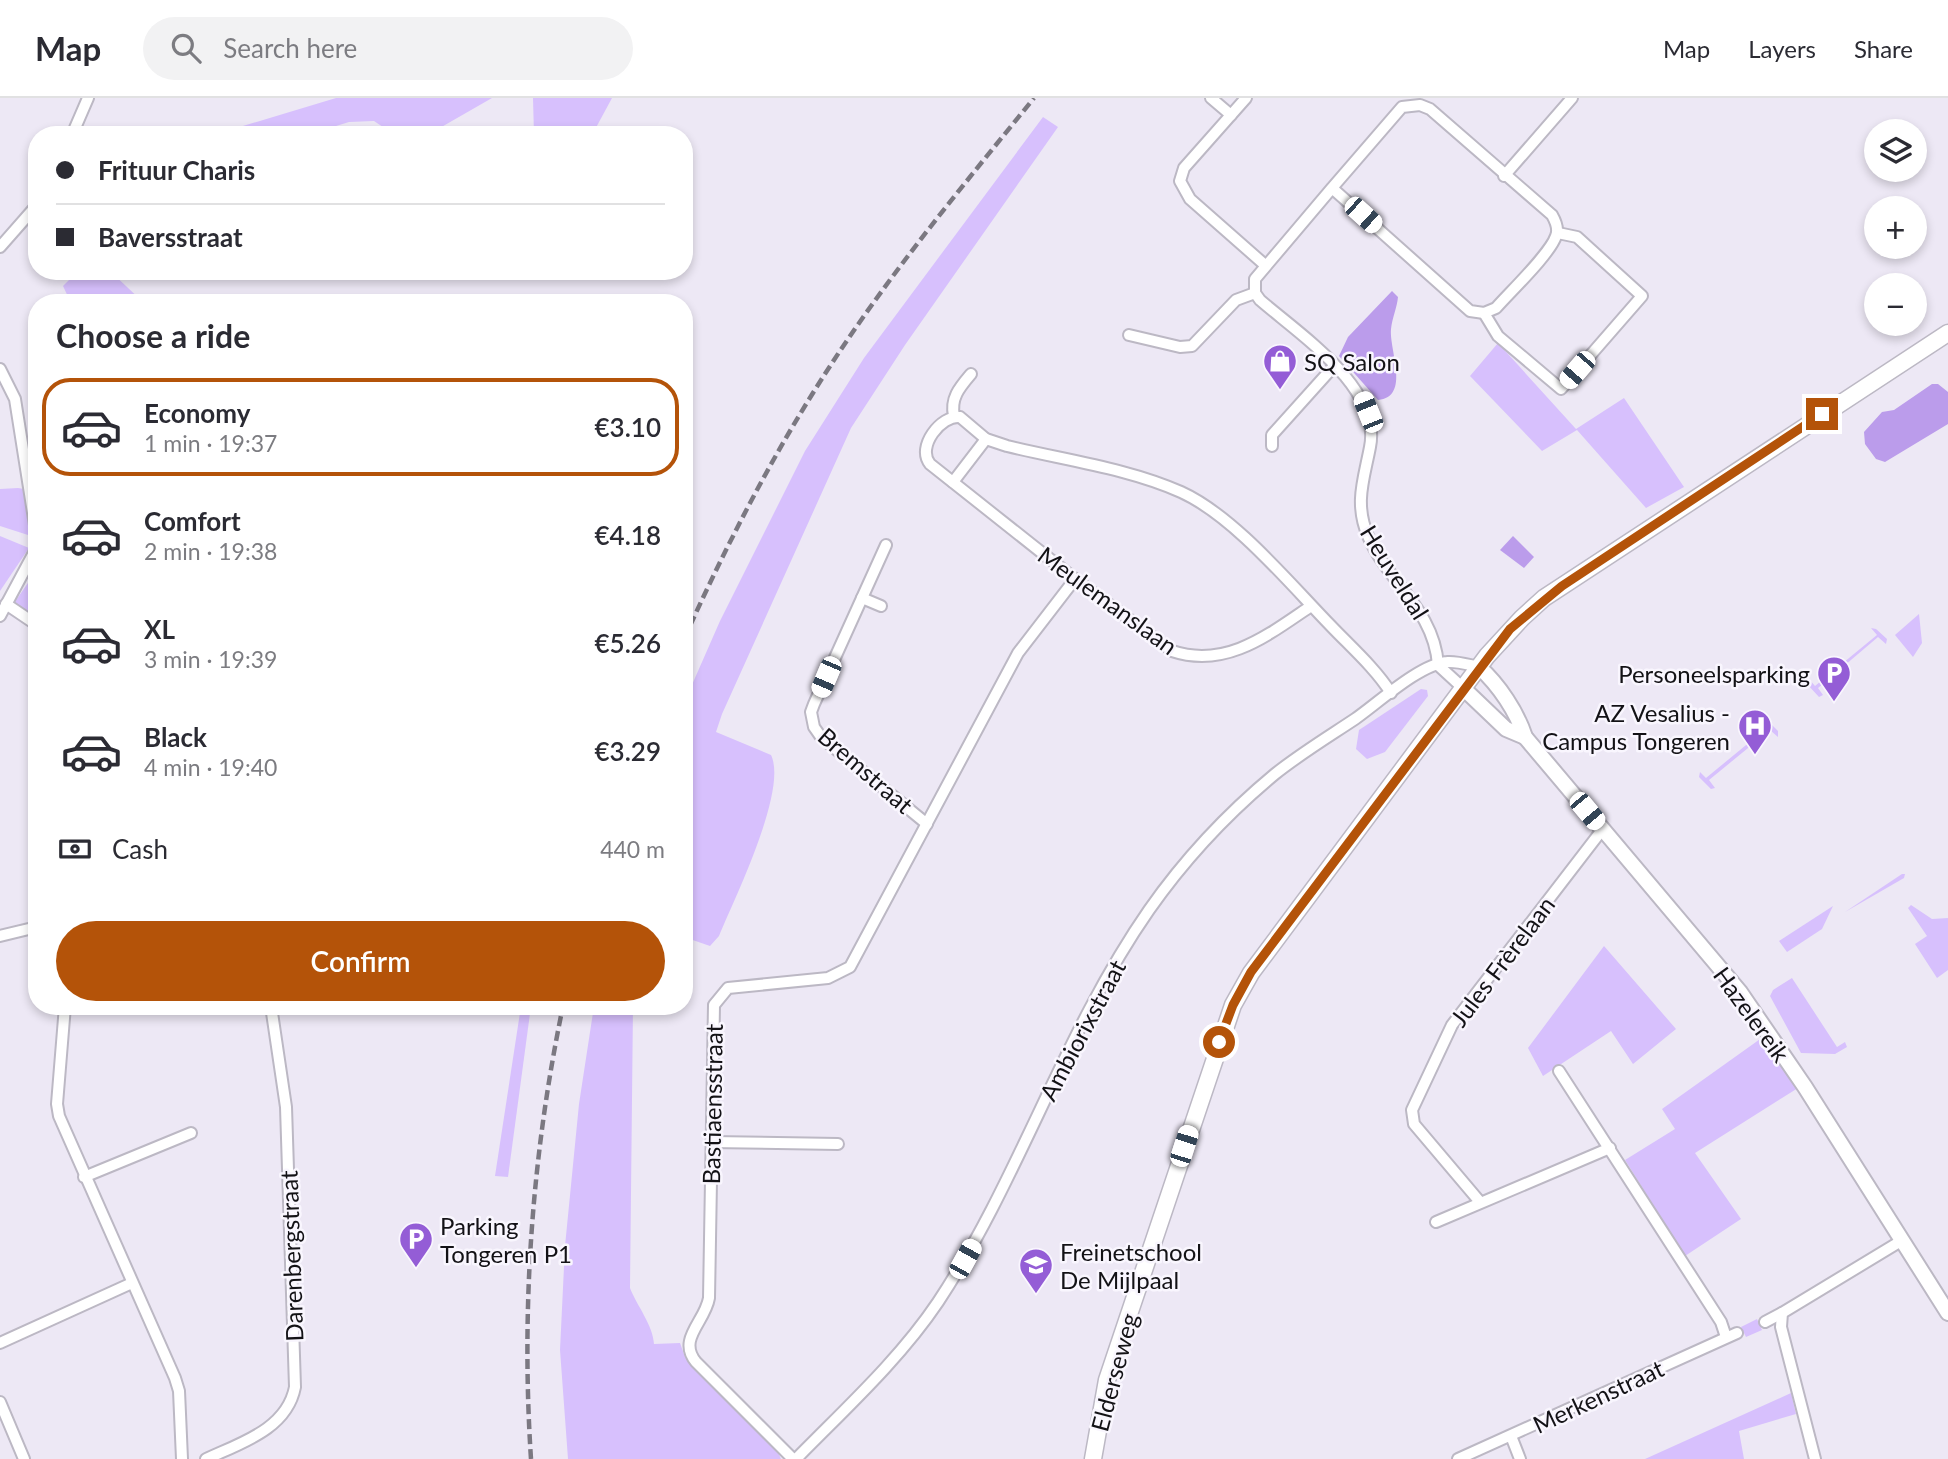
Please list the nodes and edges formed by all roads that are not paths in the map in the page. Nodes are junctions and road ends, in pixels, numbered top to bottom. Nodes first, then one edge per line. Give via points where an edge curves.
1 (89, 98) edge
2 (1211, 98) edge
3 (1246, 98) edge
4 (1572, 98) edge
5 (1421, 101) edge
6 (1231, 115) junction
7 (76, 126) edge
8 (1504, 176) junction
9 (1332, 188) junction
10 (28, 215) edge
11 (1558, 233) junction
12 (0, 247) edge
13 (1265, 265) junction
14 (1255, 293) junction
15 (1484, 313) junction
16 (1948, 333) edge
17 (1129, 334) dead end
18 (1335, 366) junction
19 (0, 369) edge
20 (971, 374) dead end
21 (954, 416) junction
22 (986, 439) junction
23 (1272, 446) dead end
24 (28, 481) edge
25 (953, 482) junction
26 (886, 545) dead end
27 (28, 564) edge
28 (1074, 579) junction
29 (862, 598) junction
30 (6, 604) junction
31 (881, 606) dead end
32 (1311, 606) junction
33 (0, 616) edge
34 (28, 619) edge
35 (1438, 665) junction
36 (1479, 667) junction
37 (1462, 688) junction
38 (1391, 693) junction
39 (1525, 737) junction
40 (927, 824) junction
41 (1602, 830) junction
42 (28, 929) edge
43 (0, 936) edge
44 (64, 1015) edge
45 (272, 1015) edge
46 (1559, 1071) dead end
47 (191, 1133) dead end
48 (711, 1142) junction
49 (838, 1144) dead end
50 (1610, 1148) junction
51 (84, 1177) junction
52 (1480, 1202) junction
53 (1436, 1222) dead end
54 (1901, 1241) junction
55 (132, 1283) junction
56 (1783, 1313) junction
57 (1948, 1313) edge
58 (1765, 1322) dead end
59 (1737, 1333) dead end
60 (1726, 1337) junction
61 (0, 1343) edge
62 (0, 1402) edge
63 (0, 1435) edge
64 (1511, 1436) junction
65 (14, 1437) junction
66 (24, 1459) edge
67 (182, 1459) edge
68 (206, 1459) edge
69 (795, 1459) edge
70 (1093, 1459) edge
71 (1458, 1459) edge
72 (1520, 1459) edge
73 (1815, 1459) edge

1 - 7 street
2 - 6 street
3 - 6 street
4 - 8 street
5 - 8 street
5 - 9 street via 1402,107
6 - 13 street via 1184,168 1180,181 1190,199
8 - 11 street via 1552,215
9 - 13 street
9 - 15 street via 1470,311
10 - 12 street
11 - 15 street via 1496,308
11 - 15 street via 1577,237 1642,296 1561,389 1498,336
13 - 14 street via 1255,279
14 - 17 street via 1236,300 1192,346
14 - 18 street, Heuveldal
16 - 36 main road, Elderseweg via 1544,598
18 - 23 street via 1272,435
18 - 35 street, Heuveldal via 1352,381 1368,412 1371,445 1360,489 1362,522 1376,550 1428,623
19 - 24 street via 15,398
20 - 21 street, Meulemanslaan via 957,391
21 - 22 street
21 - 25 street, Meulemanslaan via 943,421 924,453 930,464
22 - 25 street
22 - 32 street via 1152,480 1183,493 1221,517
25 - 28 street, Meulemanslaan
26 - 29 street, Bremstraat
27 - 30 street
28 - 32 street, Meulemanslaan via 1155,640 1190,657 1230,654
28 - 40 street, Bastiaensstraat via 1018,653
29 - 31 street
29 - 40 street, Bremstraat via 811,712 814,727
30 - 33 street
30 - 34 street
32 - 38 street
35 - 36 street
35 - 37 street
35 - 38 street, Ambiorixstraat
36 - 37 main road, Elderseweg
36 - 39 street, Hazelereik via 1520,721
37 - 39 street, Hazelereik via 1506,729
37 - 70 main road, Elderseweg via 1251,972 1233,1005 1107,1380
38 - 69 street, Ambiorixstraat via 1277,772 1239,805 1156,902 1068,1053 985,1222 937,1303 868,1385
39 - 41 street, Hazelereik
40 - 48 street, Bastiaensstraat via 856,959 841,974 736,986 718,997 714,1004
41 - 52 street, Jules Frèrelaan via 1452,1025 1412,1110 1414,1124
41 - 54 street, Hazelereik via 1740,992
42 - 43 street
44 - 51 street via 57,1104
45 - 68 street, Darenbergstraat via 286,1107 295,1387 292,1406 282,1417
46 - 50 street
47 - 51 street
48 - 49 street
48 - 69 street, Bastiaensstraat via 709,1298 707,1313 691,1334 688,1348 696,1362
50 - 52 street
50 - 60 street via 1721,1322
51 - 55 street
52 - 53 street
54 - 56 street
54 - 57 street, Hazelereik
55 - 61 street
55 - 67 street via 179,1391
56 - 58 street
56 - 73 street via 1781,1326
59 - 60 street, Merkenstraat
60 - 64 street, Merkenstraat
62 - 65 street
63 - 65 street
64 - 71 street, Merkenstraat
64 - 72 street
65 - 66 street

